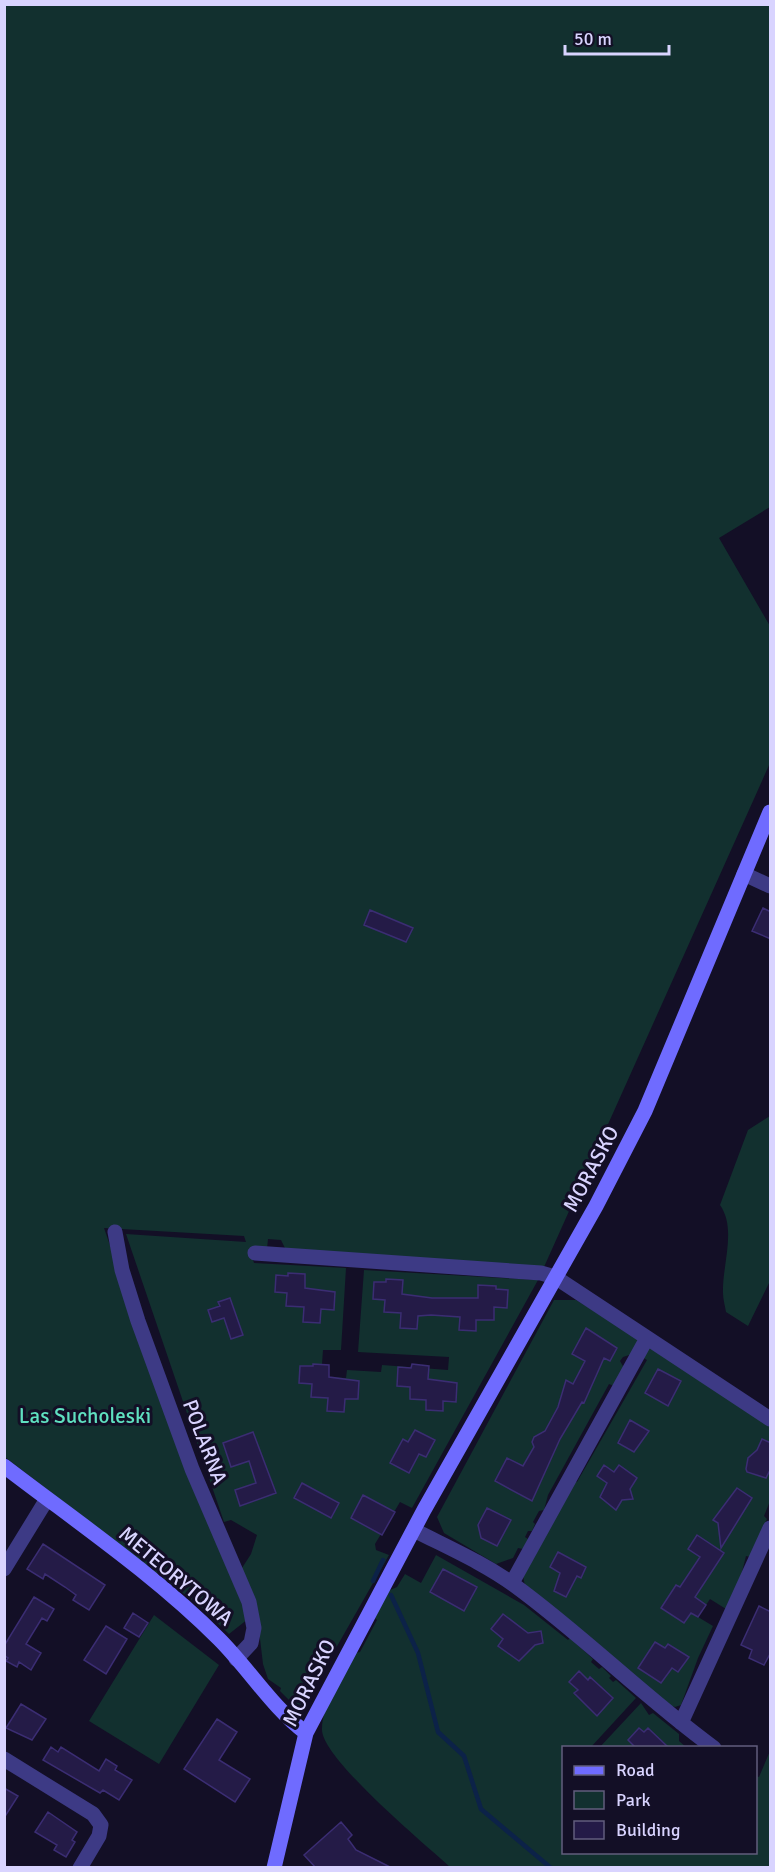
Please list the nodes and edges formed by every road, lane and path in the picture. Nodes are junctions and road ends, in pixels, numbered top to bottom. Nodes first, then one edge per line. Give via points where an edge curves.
1 (771, 812) edge
2 (744, 874) junction
3 (771, 886) edge
4 (115, 1232) dead end
5 (255, 1253) dead end
6 (555, 1277) junction
7 (647, 1338) junction
8 (771, 1419) edge
9 (4, 1466) edge
10 (47, 1499) junction
11 (771, 1528) edge
12 (414, 1530) junction
13 (4, 1569) edge
14 (512, 1583) junction
15 (236, 1659) junction
16 (681, 1723) junction
17 (306, 1733) junction
18 (711, 1746) edge
19 (4, 1759) edge
20 (80, 1868) edge
21 (274, 1868) edge

1 - 2 street, MORASKO
2 - 3 street
2 - 6 street, MORASKO via 645,1111
4 - 15 street, POLARNA via 122,1270 142,1332 192,1469 249,1602 254,1628 251,1643
5 - 6 street
6 - 7 street
6 - 12 street, MORASKO
7 - 8 street
7 - 14 street
9 - 10 street, METEORYTOWA
10 - 13 street
10 - 15 street, METEORYTOWA via 160,1587
11 - 16 street
12 - 14 street
12 - 17 street, MORASKO
14 - 16 street
15 - 17 street, METEORYTOWA via 291,1722
16 - 18 street
17 - 21 street, MORASKO
19 - 20 street via 93,1814 101,1825 99,1836

